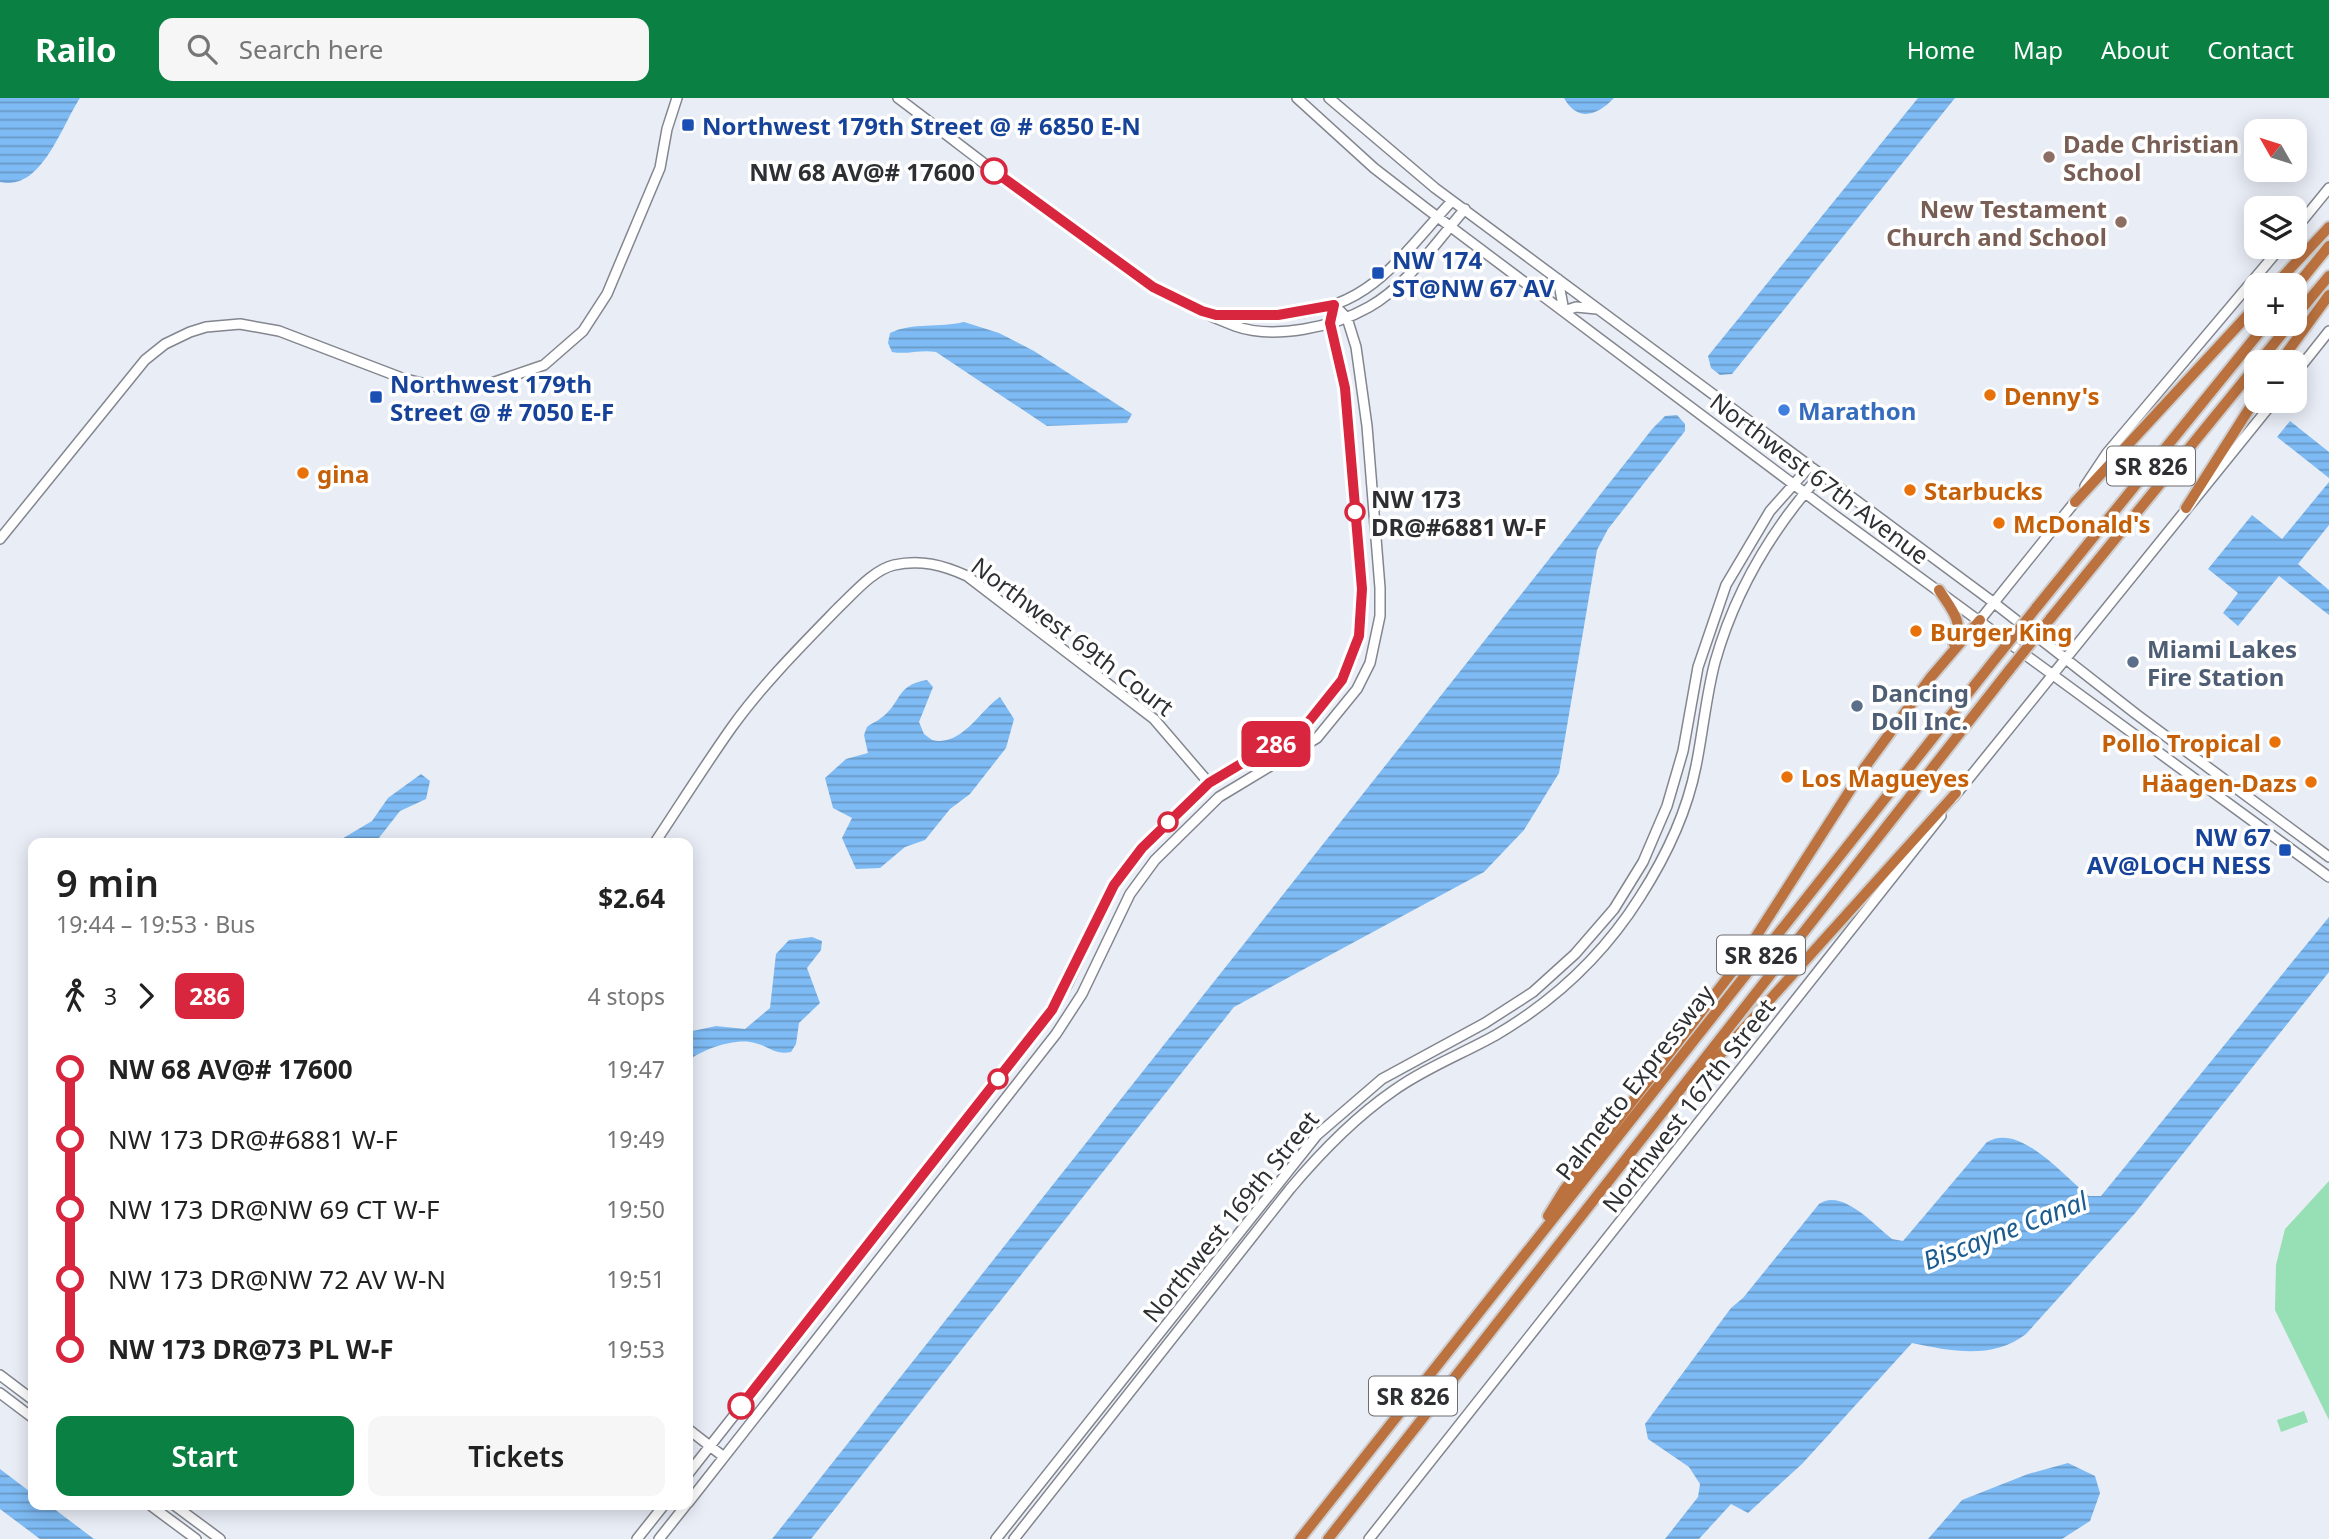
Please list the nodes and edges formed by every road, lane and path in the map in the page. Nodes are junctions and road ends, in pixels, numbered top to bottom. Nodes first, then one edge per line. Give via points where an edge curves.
1 (677, 98) edge
2 (898, 98) edge
3 (1297, 98) edge
4 (1329, 98) edge
5 (2329, 188) edge
6 (1452, 201) junction
7 (1465, 209) junction
8 (2307, 215) edge
9 (1438, 216) junction
10 (1450, 226) junction
11 (2329, 227) edge
12 (2329, 246) edge
13 (2271, 259) edge
14 (2286, 273) edge
15 (2307, 273) edge
16 (2329, 276) edge
17 (1558, 279) junction
18 (2329, 295) edge
19 (2307, 302) edge
20 (1334, 305) junction
21 (1598, 310) junction
22 (1564, 311) junction
23 (1216, 315) junction
24 (1347, 318) junction
25 (2244, 319) edge
26 (1330, 323) junction
27 (2329, 331) edge
28 (2256, 336) edge
29 (2280, 336) edge
30 (2269, 350) edge
31 (2289, 350) edge
32 (2307, 359) edge
33 (2244, 380) edge
34 (2246, 413) edge
35 (2264, 413) edge
36 (1810, 466) junction
37 (1821, 474) junction
38 (1793, 484) junction
39 (1804, 493) junction
40 (2075, 502) junction
41 (2186, 508) junction
42 (0, 539) edge
43 (1939, 590) junction
44 (1993, 602) junction
45 (1980, 620) junction
46 (2065, 657) junction
47 (1946, 658) junction
48 (2051, 674) junction
49 (1209, 783) junction
50 (1956, 793) junction
51 (1667, 806) junction
52 (1683, 810) junction
53 (2297, 831) junction
54 (658, 838) edge
55 (2329, 858) edge
56 (2306, 860) junction
57 (1128, 866) junction
58 (2329, 877) edge
59 (1142, 878) junction
60 (1614, 909) junction
61 (1623, 922) junction
62 (1680, 1088) junction
63 (1527, 1252) junction
64 (0, 1375) edge
65 (0, 1393) edge
66 (28, 1396) edge
67 (28, 1414) edge
68 (693, 1433) edge
69 (710, 1446) junction
70 (724, 1457) junction
71 (693, 1468) edge
72 (693, 1496) edge
73 (157, 1510) edge
74 (181, 1510) edge
75 (660, 1510) edge
76 (682, 1510) edge
77 (196, 1539) edge
78 (220, 1539) edge
79 (637, 1539) edge
80 (659, 1539) edge
81 (996, 1539) edge
82 (1014, 1539) edge
83 (1300, 1539) edge
84 (1328, 1539) edge
85 (1369, 1539) edge

1 - 42 street via 660,168 607,294 583,331 544,365 480,387 445,389 402,378 264,327 206,327 165,344 145,360
2 - 23 street via 1153,287
3 - 9 street, Northwest 67th Avenue via 1374,168
4 - 6 street, Northwest 67th Avenue
5 - 8 street
6 - 7 street, Northwest 67th Avenue
6 - 9 street
7 - 10 street
7 - 17 street, Northwest 67th Avenue
9 - 10 street, Northwest 67th Avenue
9 - 20 street via 1375,285
10 - 22 street, Northwest 67th Avenue
10 - 24 street via 1385,297
11 - 14 highway
12 - 15 highway
13 - 40 street via 2107,453
16 - 19 highway
17 - 21 street, Northwest 67th Avenue
17 - 22 street
18 - 31 highway
20 - 23 street via 1278,315
20 - 24 street
20 - 26 street
21 - 22 street via 1576,307
21 - 36 street, Northwest 67th Avenue
22 - 38 street, Northwest 67th Avenue
23 - 26 street via 1257,330
24 - 26 street
24 - 59 street via 1363,386 1380,588 1380,616 1370,663 1357,689 1317,738 1219,797
25 - 40 highway
26 - 49 street via 1350,428 1362,589 1359,636 1342,680 1306,725
27 - 32 street
28 - 63 highway, Palmetto Expressway / SR 826, bridge
29 - 30 highway, Palmetto Expressway / SR 826
33 - 62 highway, Palmetto Expressway / SR 826, bridge
34 - 41 highway
35 - 41 street, Northwest 167th Street
36 - 37 street, Northwest 67th Avenue
36 - 38 street, Northwest 169th Street
37 - 39 street, Northwest 169th Street
37 - 44 street, Northwest 67th Avenue
38 - 39 street, Northwest 67th Avenue
38 - 51 street, Northwest 169th Street via 1754,535 1715,611
39 - 43 street, Northwest 67th Avenue
39 - 52 street, Northwest 169th Street via 1768,542 1734,608 1714,666 1696,769
40 - 44 street
41 - 46 street, Northwest 167th Street
43 - 45 street, Northwest 67th Avenue
43 - 47 highway via 1959,629
44 - 45 street
44 - 46 street, Northwest 67th Avenue
45 - 47 highway
45 - 48 street, Northwest 67th Avenue
46 - 48 street, Northwest 167th Street
46 - 53 street, Northwest 67th Avenue
47 - 63 highway via 1864,767 1739,963 1564,1190
48 - 50 street, Northwest 167th Street
48 - 56 street, Northwest 67th Avenue
49 - 54 street, Northwest 69th Court via 1154,719 967,576 943,565 920,562 892,565 874,576 767,684 733,725
49 - 57 street
50 - 62 highway via 1720,1055
50 - 85 street, Northwest 167th Street via 1933,828
51 - 52 street
51 - 60 street, Northwest 169th Street via 1643,862
52 - 61 street, Northwest 169th Street via 1655,873
53 - 55 street, Northwest 67th Avenue
53 - 56 street
55 - 56 street
56 - 58 street, Northwest 67th Avenue
57 - 59 street
57 - 69 street via 1047,1016
59 - 70 street via 1062,1027
60 - 61 street
60 - 81 street, Northwest 169th Street via 1575,954 1533,992 1382,1079 1317,1135
61 - 82 street, Northwest 169th Street via 1586,965 1543,1003 1394,1090 1328,1146
62 - 84 highway, Palmetto Expressway / SR 826
63 - 83 highway, Palmetto Expressway / SR 826
64 - 66 street
65 - 67 street
68 - 69 street
69 - 70 street
69 - 71 street
70 - 72 street
73 - 77 street
74 - 78 street
75 - 79 street
76 - 80 street

